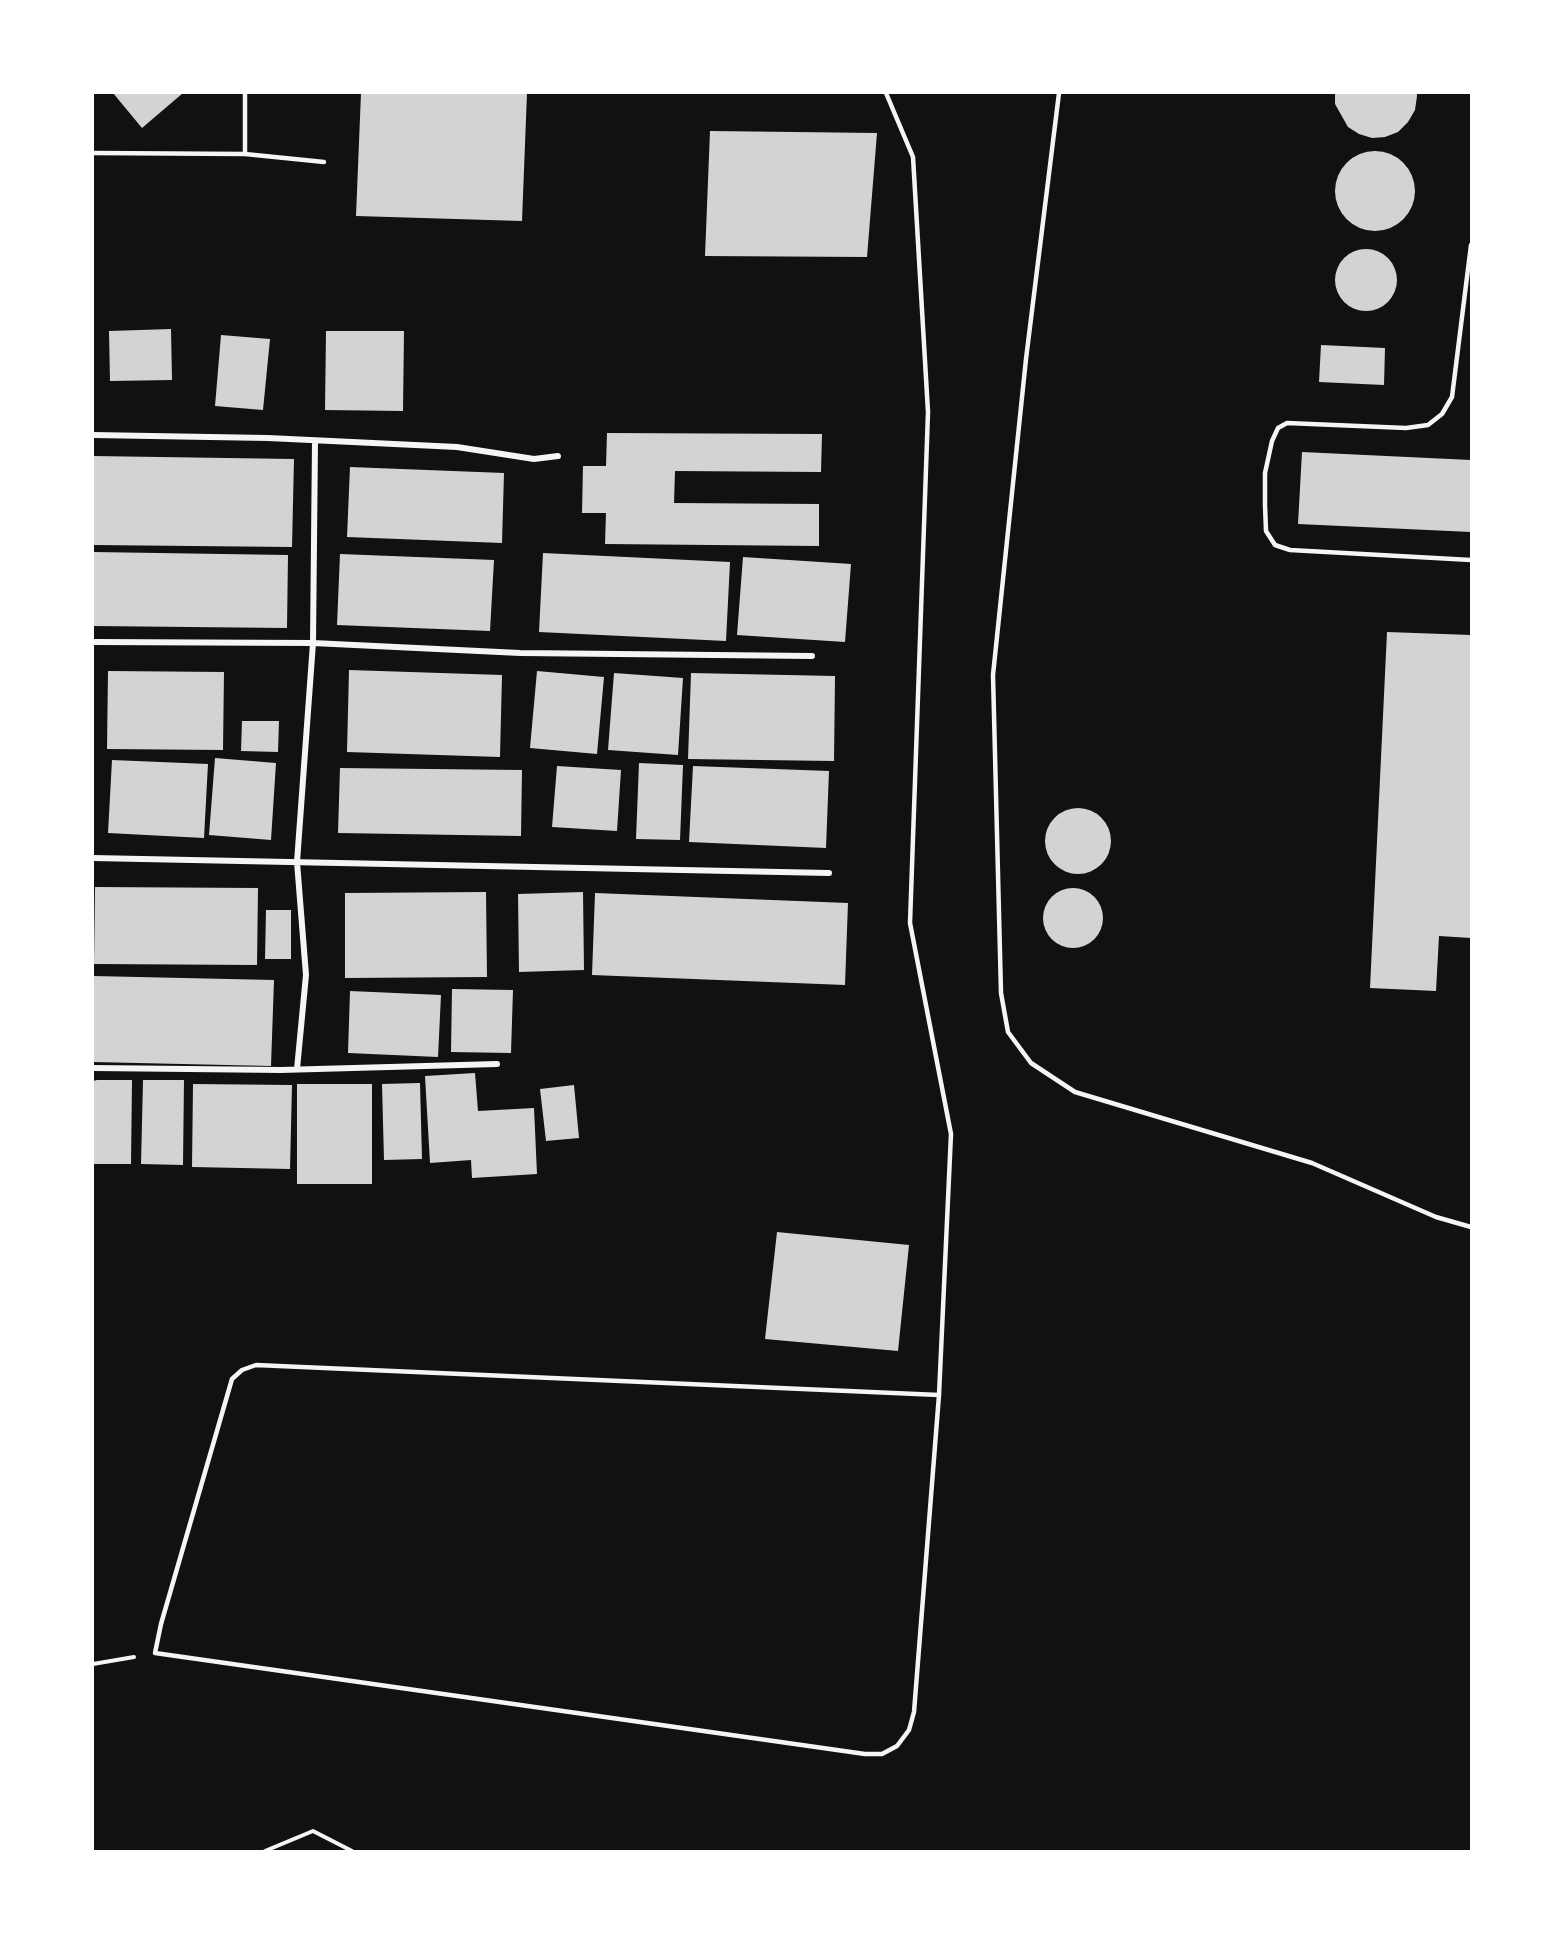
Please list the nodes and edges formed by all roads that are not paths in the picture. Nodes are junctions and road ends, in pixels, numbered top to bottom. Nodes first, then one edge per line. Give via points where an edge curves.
1 (245, 93) edge
2 (886, 93) edge
3 (1059, 93) edge
4 (93, 153) edge
5 (245, 154) junction
6 (324, 162) dead end
7 (1471, 245) edge
8 (93, 435) edge
9 (315, 441) junction
10 (558, 456) dead end
11 (1471, 560) edge
12 (93, 642) edge
13 (313, 643) junction
14 (812, 656) dead end
15 (93, 858) edge
16 (297, 862) junction
17 (829, 873) dead end
18 (497, 1064) dead end
19 (93, 1068) edge
20 (297, 1069) junction
21 (1471, 1227) edge
22 (939, 1395) junction

1 - 5 lane
2 - 22 lane via 913,157 928,412 910,922 951,1134
3 - 21 lane via 993,675 1000,993 1008,1032 1031,1063 1075,1092 1312,1163 1436,1217
4 - 5 lane
5 - 6 lane
7 - 11 lane via 1452,397 1442,414 1428,425 1406,428 1287,423 1278,428 1272,441 1265,473 1265,505 1266,531 1275,545 1290,550
8 - 9 street
9 - 10 street via 457,447 534,459
9 - 13 street
12 - 13 street
13 - 14 street via 520,653
13 - 16 street
15 - 16 street
16 - 17 street
16 - 20 street via 306,975
18 - 20 street
19 - 20 street
22 - 22 lane via 256,1365 232,1379 155,1653 882,1754 897,1746 909,1730 914,1712

